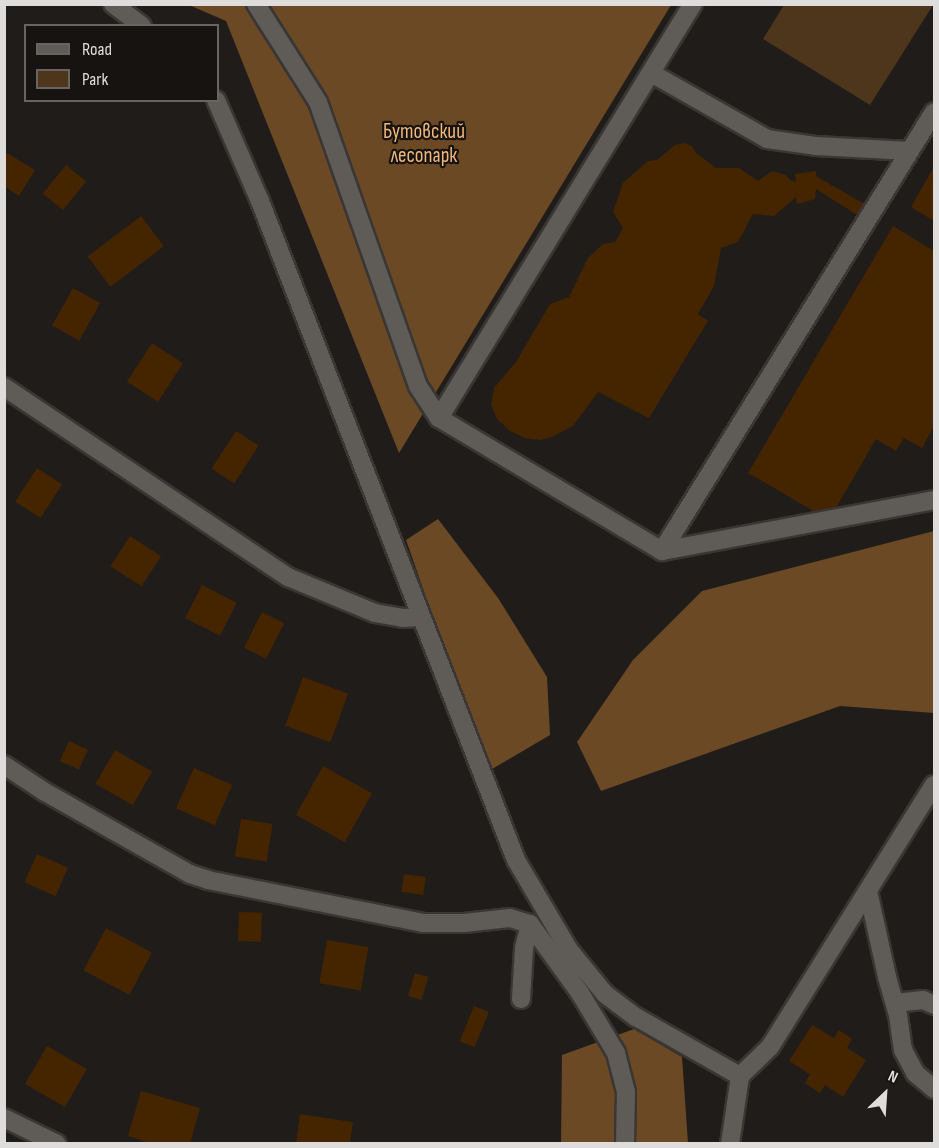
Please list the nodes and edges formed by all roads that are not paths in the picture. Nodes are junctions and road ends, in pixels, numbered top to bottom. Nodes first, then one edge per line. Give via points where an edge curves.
1 (113, 4) edge
2 (256, 4) edge
3 (693, 4) edge
4 (139, 24) edge
5 (651, 73) junction
6 (217, 102) edge
7 (934, 112) edge
8 (910, 151) junction
9 (4, 387) edge
10 (439, 418) junction
11 (934, 500) edge
12 (662, 551) junction
13 (421, 617) junction
14 (4, 765) edge
15 (934, 785) edge
16 (868, 891) junction
17 (530, 924) junction
18 (521, 999) dead end
19 (894, 1003) junction
20 (934, 1005) edge
21 (740, 1076) junction
22 (934, 1089) edge
23 (4, 1118) edge
24 (57, 1143) edge
25 (625, 1143) edge
26 (730, 1143) edge

1 - 4 street
2 - 10 street via 318,102 418,386
3 - 5 street
5 - 8 street via 766,139
5 - 10 street
6 - 13 street via 264,212
7 - 8 street
8 - 12 street
9 - 13 street via 288,577 375,613
10 - 12 street
11 - 12 street
13 - 21 street via 516,860 569,950 605,994 636,1017
14 - 17 street via 190,874 208,880 423,923 510,918
15 - 16 street
16 - 19 street
16 - 21 street via 770,1047
17 - 18 street via 524,948
17 - 25 street via 580,993 616,1053 626,1092
19 - 20 street via 923,1000
19 - 22 street via 903,1050 915,1072
21 - 26 street
23 - 24 street

